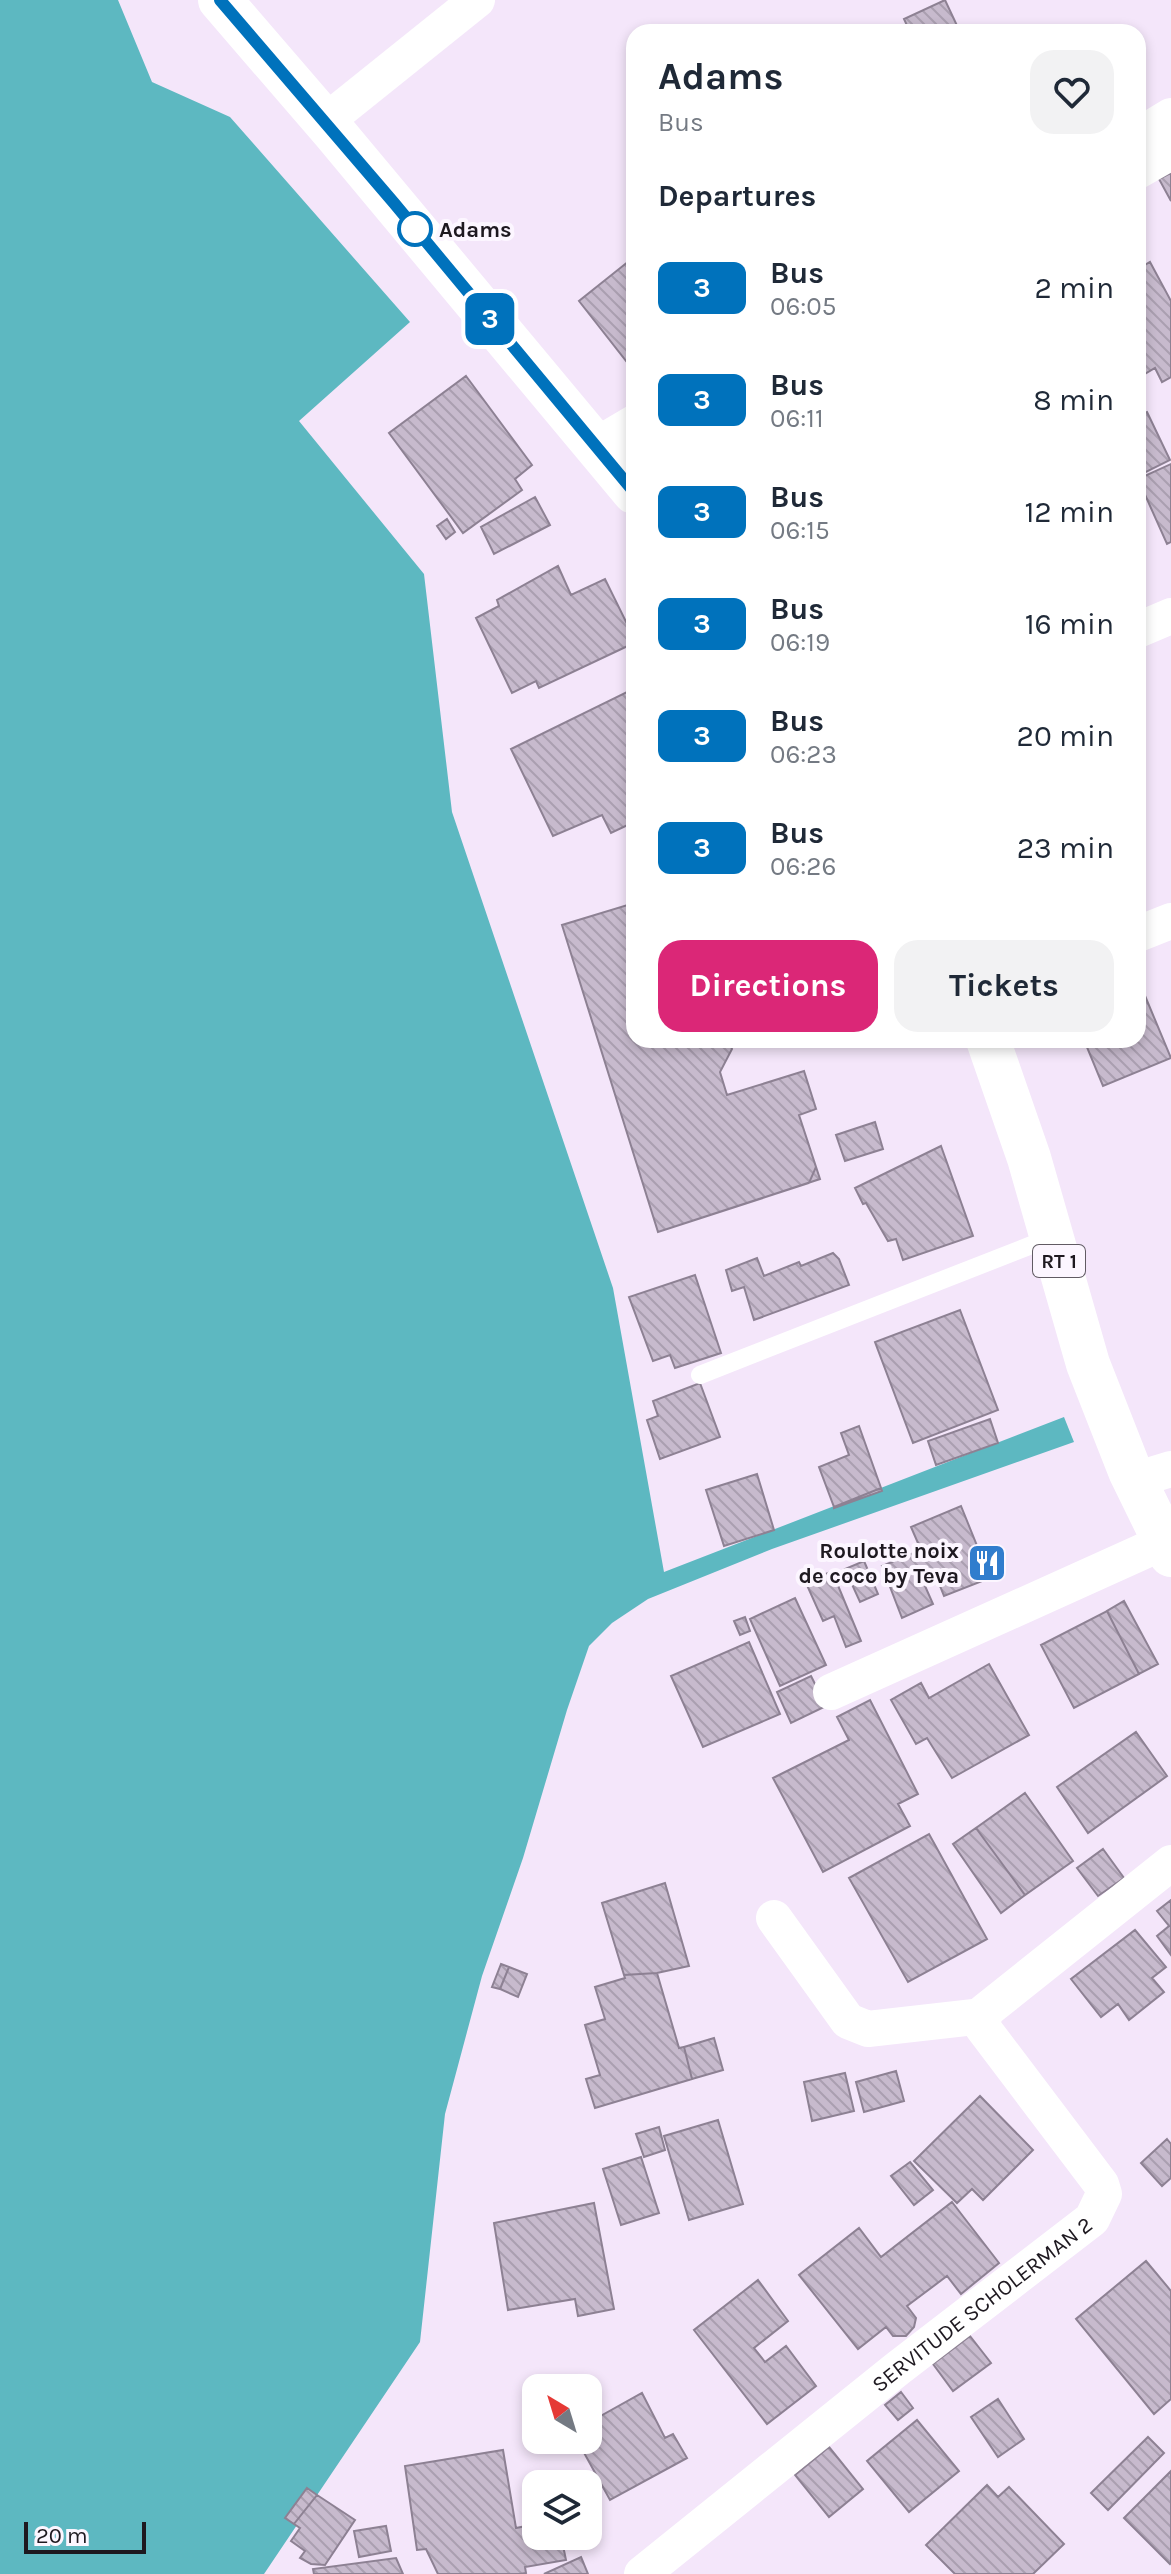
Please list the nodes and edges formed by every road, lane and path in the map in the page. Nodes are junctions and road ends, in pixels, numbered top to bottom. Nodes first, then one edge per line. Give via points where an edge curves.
1 (220, 0) edge
2 (477, 0) edge
3 (1171, 116) edge
4 (325, 122) junction
5 (1146, 131) edge
6 (1171, 152) edge
7 (1146, 166) edge
8 (626, 445) edge
9 (619, 464) edge
10 (1171, 616) edge
11 (1146, 627) edge
12 (1171, 921) edge
13 (1146, 931) edge
14 (991, 1048) edge
15 (1052, 1237) junction
16 (700, 1375) dead end
17 (1153, 1474) edge
18 (1168, 1548) edge
19 (831, 1692) dead end
20 (1171, 1863) edge
21 (774, 1918) dead end
22 (983, 2016) junction
23 (642, 2574) edge

1 - 4 main road
2 - 4 street
3 - 5 street
4 - 9 main road
6 - 7 street
8 - 9 street
10 - 11 street
12 - 13 street
14 - 15 main road, RT 1
15 - 16 lane
15 - 17 main road, RT 1 via 1088,1364
17 - 18 main road, RT 1
18 - 19 street
20 - 22 street
21 - 22 street via 848,2021 868,2029
22 - 23 street, SERVITUDE SCHOLERMAN 2 via 983,2028 1101,2184 1104,2194 1092,2219

